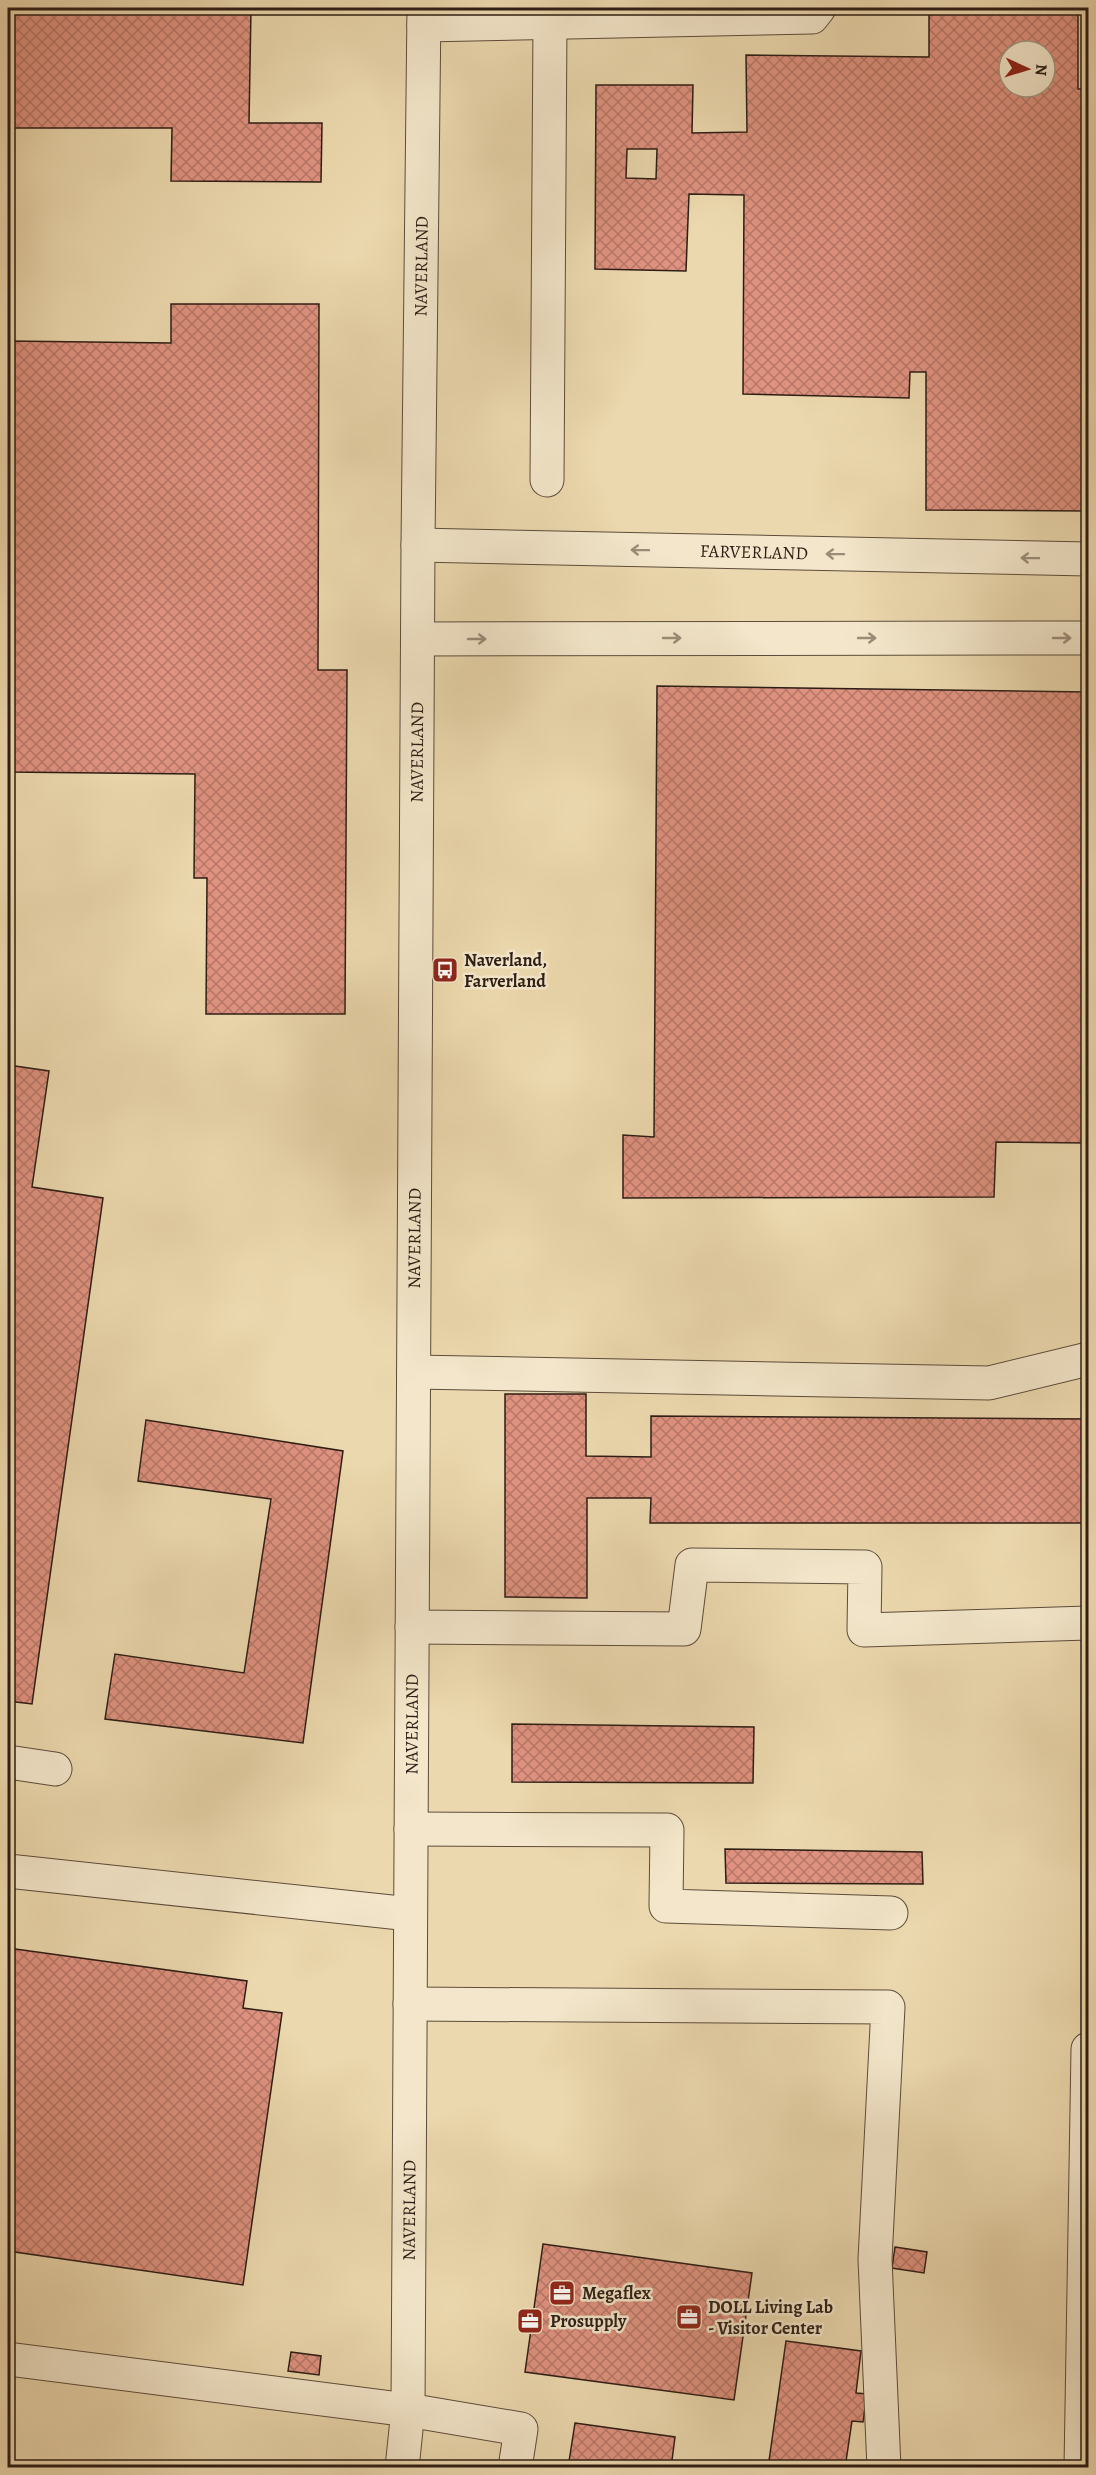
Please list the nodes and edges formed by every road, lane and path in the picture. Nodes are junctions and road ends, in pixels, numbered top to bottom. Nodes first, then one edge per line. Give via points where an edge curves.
1 (819, 8) edge
2 (424, 16) edge
3 (550, 22) junction
4 (547, 480) dead end
5 (418, 545) junction
6 (1089, 559) edge
7 (1089, 638) edge
8 (418, 639) junction
9 (1089, 1359) edge
10 (414, 1372) junction
11 (1089, 1623) edge
12 (412, 1627) junction
13 (8, 1762) edge
14 (55, 1769) dead end
15 (411, 1829) junction
16 (8, 1871) edge
17 (891, 1913) dead end
18 (410, 1914) junction
19 (410, 2004) junction
20 (1089, 2049) edge
21 (8, 2359) edge
22 (408, 2410) junction
23 (402, 2468) edge
24 (515, 2468) edge
25 (884, 2468) edge
26 (1081, 2468) edge

1 - 3 street via 812,18
2 - 3 street
2 - 5 street, NAVERLAND
3 - 4 street
6 -> 5 street, FARVERLAND
5 - 8 street, NAVERLAND
8 -> 7 street
8 - 10 street, NAVERLAND
9 - 10 street via 989,1383
10 - 12 street, NAVERLAND
11 - 12 street via 864,1630 866,1567 692,1565 684,1629
12 - 15 street, NAVERLAND
13 - 14 street
15 - 17 street via 667,1830 666,1906
15 - 18 street, NAVERLAND
16 - 18 street
18 - 19 street, NAVERLAND
19 - 22 street, NAVERLAND
19 - 25 street via 888,2007 875,2259
20 - 26 street
21 - 22 street
22 - 23 street, NAVERLAND
22 - 24 street via 520,2429

